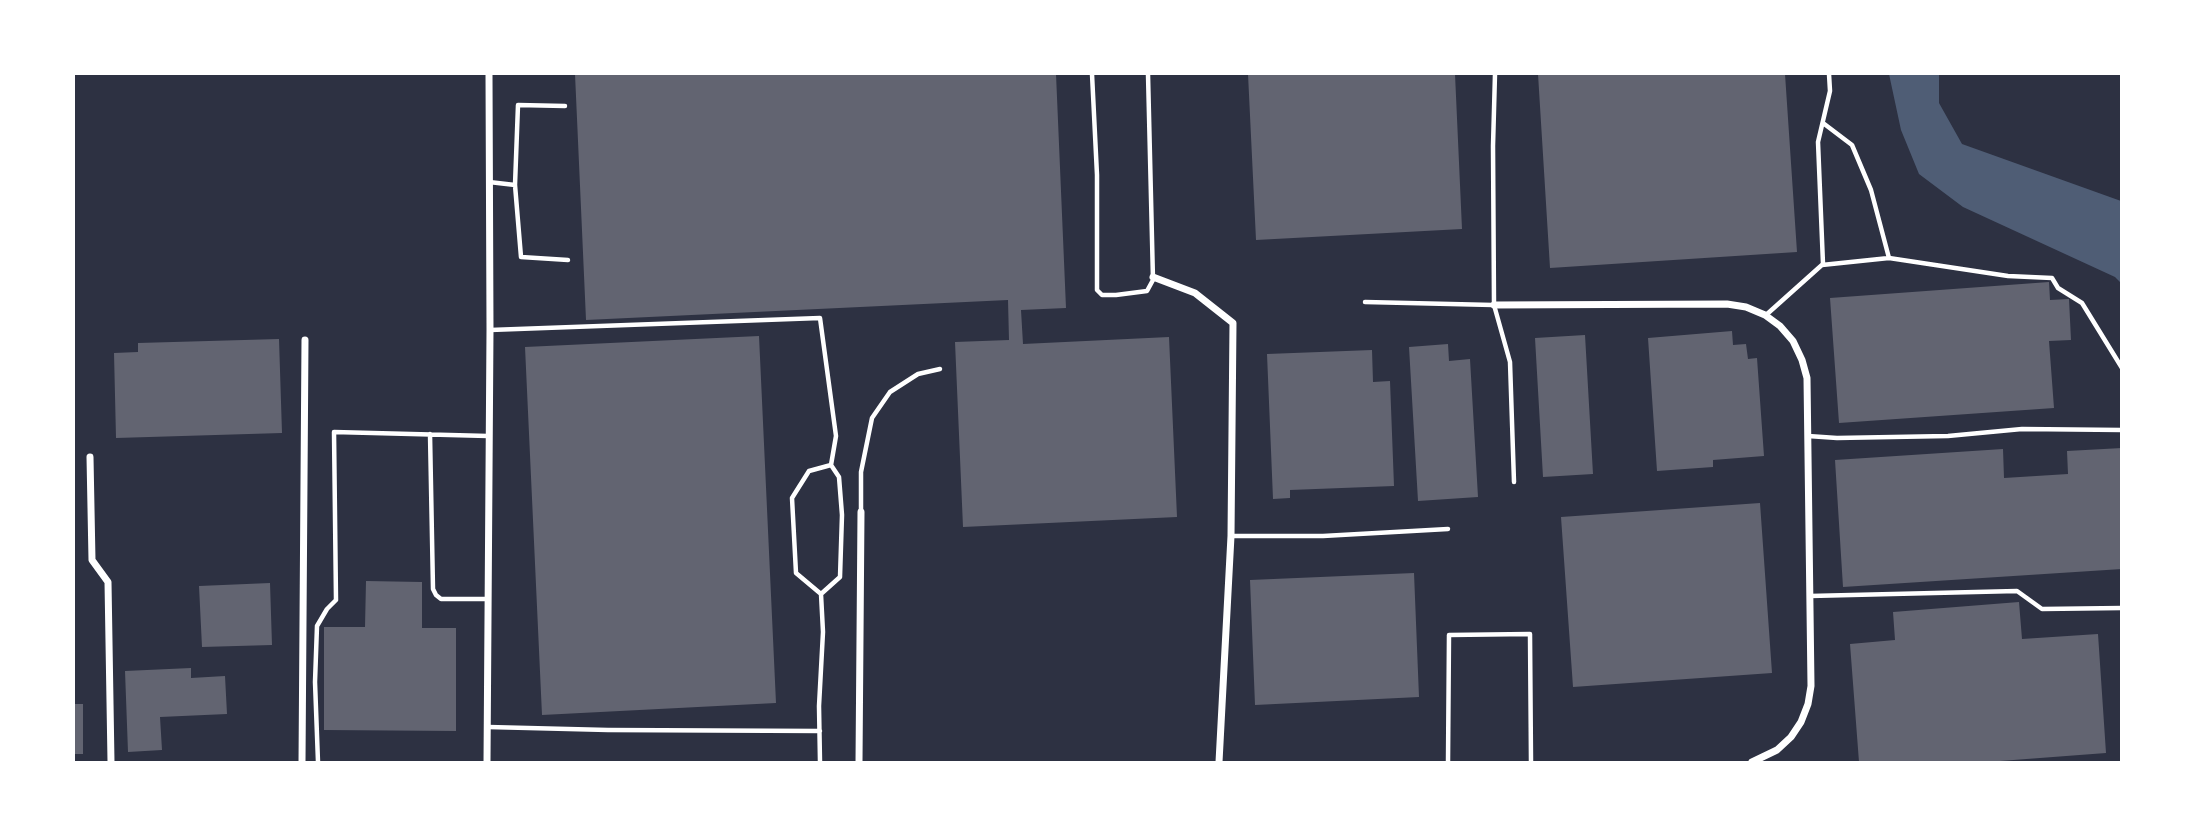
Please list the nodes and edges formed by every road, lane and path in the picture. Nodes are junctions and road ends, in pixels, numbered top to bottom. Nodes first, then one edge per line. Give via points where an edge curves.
1 (489, 74) edge
2 (1092, 74) edge
3 (1148, 74) edge
4 (1495, 74) edge
5 (1829, 74) edge
6 (565, 106) dead end
7 (1823, 123) junction
8 (488, 182) junction
9 (515, 185) junction
10 (1889, 258) junction
11 (568, 260) dead end
12 (1821, 265) junction
13 (1153, 278) junction
14 (1366, 302) dead end
15 (1494, 305) junction
16 (1765, 315) junction
17 (490, 330) junction
18 (305, 340) dead end
19 (940, 369) dead end
20 (2122, 369) edge
21 (2122, 429) edge
22 (430, 434) junction
23 (488, 436) junction
24 (1808, 436) junction
25 (90, 457) dead end
26 (831, 465) junction
27 (1514, 482) dead end
28 (861, 512) joint
29 (1448, 529) dead end
30 (1231, 536) junction
31 (821, 594) junction
32 (1810, 597) junction
33 (487, 599) junction
34 (2122, 608) edge
35 (487, 727) junction
36 (820, 731) junction
37 (111, 762) edge
38 (302, 762) edge
39 (318, 762) edge
40 (487, 762) edge
41 (820, 762) edge
42 (859, 762) edge
43 (1219, 762) edge
44 (1448, 762) edge
45 (1531, 762) edge
46 (1752, 762) edge

1 - 8 street
2 - 13 lane via 1097,290 1102,295 1147,291
3 - 13 lane
4 - 15 lane
5 - 7 lane
6 - 9 lane via 518,105
7 - 10 lane via 1852,145 1871,190
7 - 12 lane via 1818,142
8 - 9 lane
8 - 17 street
9 - 11 lane via 521,257
10 - 12 lane
10 - 20 lane via 2052,278 2058,288 2082,303
12 - 16 lane
13 - 30 street via 1195,293 1233,323
14 - 15 lane
15 - 16 street via 1727,304
15 - 27 lane via 1510,362
16 - 24 street via 1793,341 1802,360 1807,378
17 - 23 street
17 - 26 lane via 820,318 836,436
18 - 38 street
19 - 28 lane via 918,374 895,388 872,418 861,472
21 - 24 lane
22 - 23 lane
22 - 33 lane via 433,589 441,599
22 - 39 lane via 334,432 336,600 317,626
23 - 33 street
24 - 32 street
25 - 37 street via 92,561 108,582
26 - 31 lane via 839,477 840,577
26 - 31 lane via 809,471 792,498 796,573
28 - 42 street
29 - 30 lane
30 - 43 street
31 - 36 lane
32 - 34 lane via 2017,591 2042,609
32 - 46 street via 1808,704 1791,737
33 - 35 street
35 - 36 lane
35 - 40 street
36 - 41 lane
44 - 45 lane via 1449,635 1530,634

